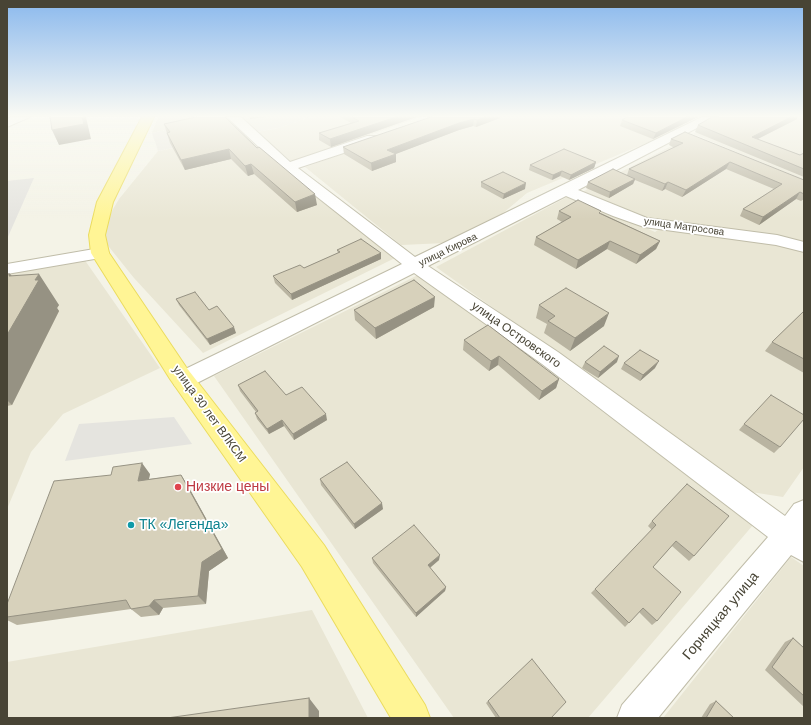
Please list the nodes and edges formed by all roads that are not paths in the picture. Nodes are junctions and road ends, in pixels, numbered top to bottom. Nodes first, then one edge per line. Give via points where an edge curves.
1 (131, 151) edge
2 (269, 151) edge
3 (336, 151) edge
4 (658, 151) edge
5 (288, 167) junction
6 (568, 191) junction
7 (804, 247) edge
8 (100, 253) junction
9 (416, 266) junction
10 (7, 269) edge
11 (183, 380) junction
12 (799, 532) edge
13 (412, 718) edge
14 (635, 718) edge

1 - 8 main road, улица 30 лет ВЛКСМ via 105,202 97,234
2 - 5 street, улица Островского
3 - 5 street
4 - 6 street, улица Кирова
5 - 9 street, улица Островского
6 - 7 street, улица Матросова via 644,222 776,240
6 - 9 street, улица Кирова
8 - 10 street
8 - 11 main road, улица 30 лет ВЛКСМ
9 - 11 street, улица Кирова
9 - 12 street, улица Островского
11 - 13 main road, улица 30 лет ВЛКСМ via 313,556
12 - 14 street, Горняцкая улица

